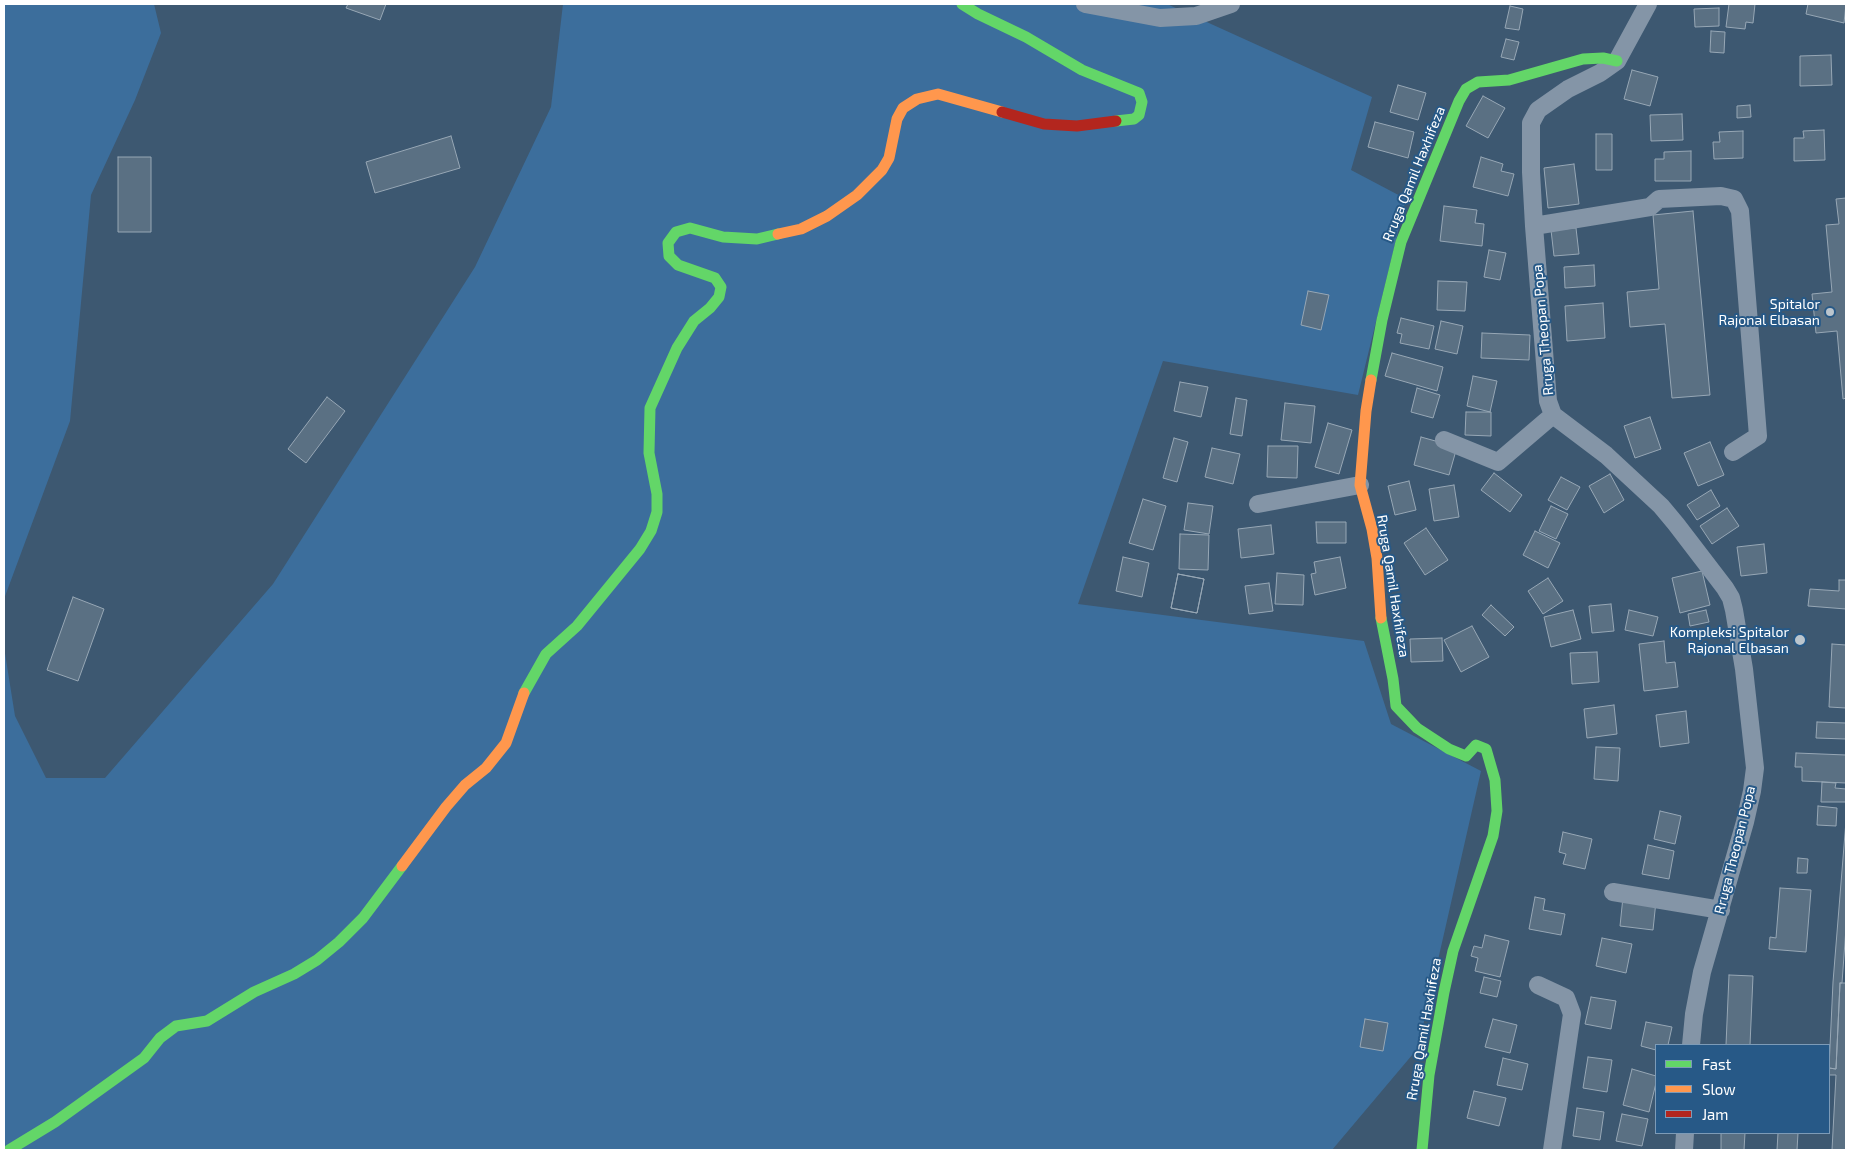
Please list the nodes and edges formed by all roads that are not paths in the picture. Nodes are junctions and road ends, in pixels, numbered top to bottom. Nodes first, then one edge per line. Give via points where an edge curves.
1 (962, 4) edge
2 (1085, 4) edge
3 (1231, 4) edge
4 (1648, 4) edge
5 (1618, 62) junction
6 (1534, 226) junction
7 (1553, 415) junction
8 (1444, 440) dead end
9 (1733, 452) dead end
10 (1360, 485) junction
11 (1258, 504) dead end
12 (1613, 892) dead end
13 (1721, 910) junction
14 (1538, 985) dead end
15 (1691, 1044) edge
16 (1685, 1134) edge
17 (9, 1150) edge
18 (1422, 1150) edge
19 (1552, 1150) edge
20 (1684, 1150) edge

1 - 17 street via 1082,70 1138,93 1142,102 1139,115 1134,119 1077,126 1044,124 938,94 903,108 897,119 889,158 882,170 827,216 800,229 758,238 723,237 690,228 676,232 668,243 669,256 678,265 715,278 721,287 719,297 694,321 677,348 650,408 650,453 657,494 657,512 651,531 577,626 546,654 524,692 506,743 486,768 446,807 363,918 339,942 294,974 254,992 207,1020 176,1026 160,1038 144,1058 55,1122
2 - 3 street via 1160,18 1196,16
4 - 5 street
5 - 6 street, Rruga Theopan Popa via 1568,89 1538,110 1531,122
5 - 10 street, Rruga Qamil Haxhifeza via 1603,58 1583,59 1509,80 1478,82 1466,89 1401,242 1374,363
6 - 7 street, Rruga Theopan Popa via 1548,401
6 - 9 street via 1650,207 1659,199 1721,196 1734,199 1740,210 1758,436
7 - 8 street via 1498,462
7 - 13 street, Rruga Theopan Popa via 1606,455 1661,506 1731,598 1744,669 1755,768 1745,822
10 - 11 street
10 - 18 street, Rruga Qamil Haxhifeza via 1377,558 1380,615 1396,706 1417,728 1449,749 1466,756 1476,745 1486,749 1495,780 1497,811 1493,836 1454,951 1444,992 1429,1075
12 - 13 street
13 - 15 street, Rruga Theopan Popa via 1702,972
14 - 19 street via 1566,998 1572,1014
16 - 20 street

